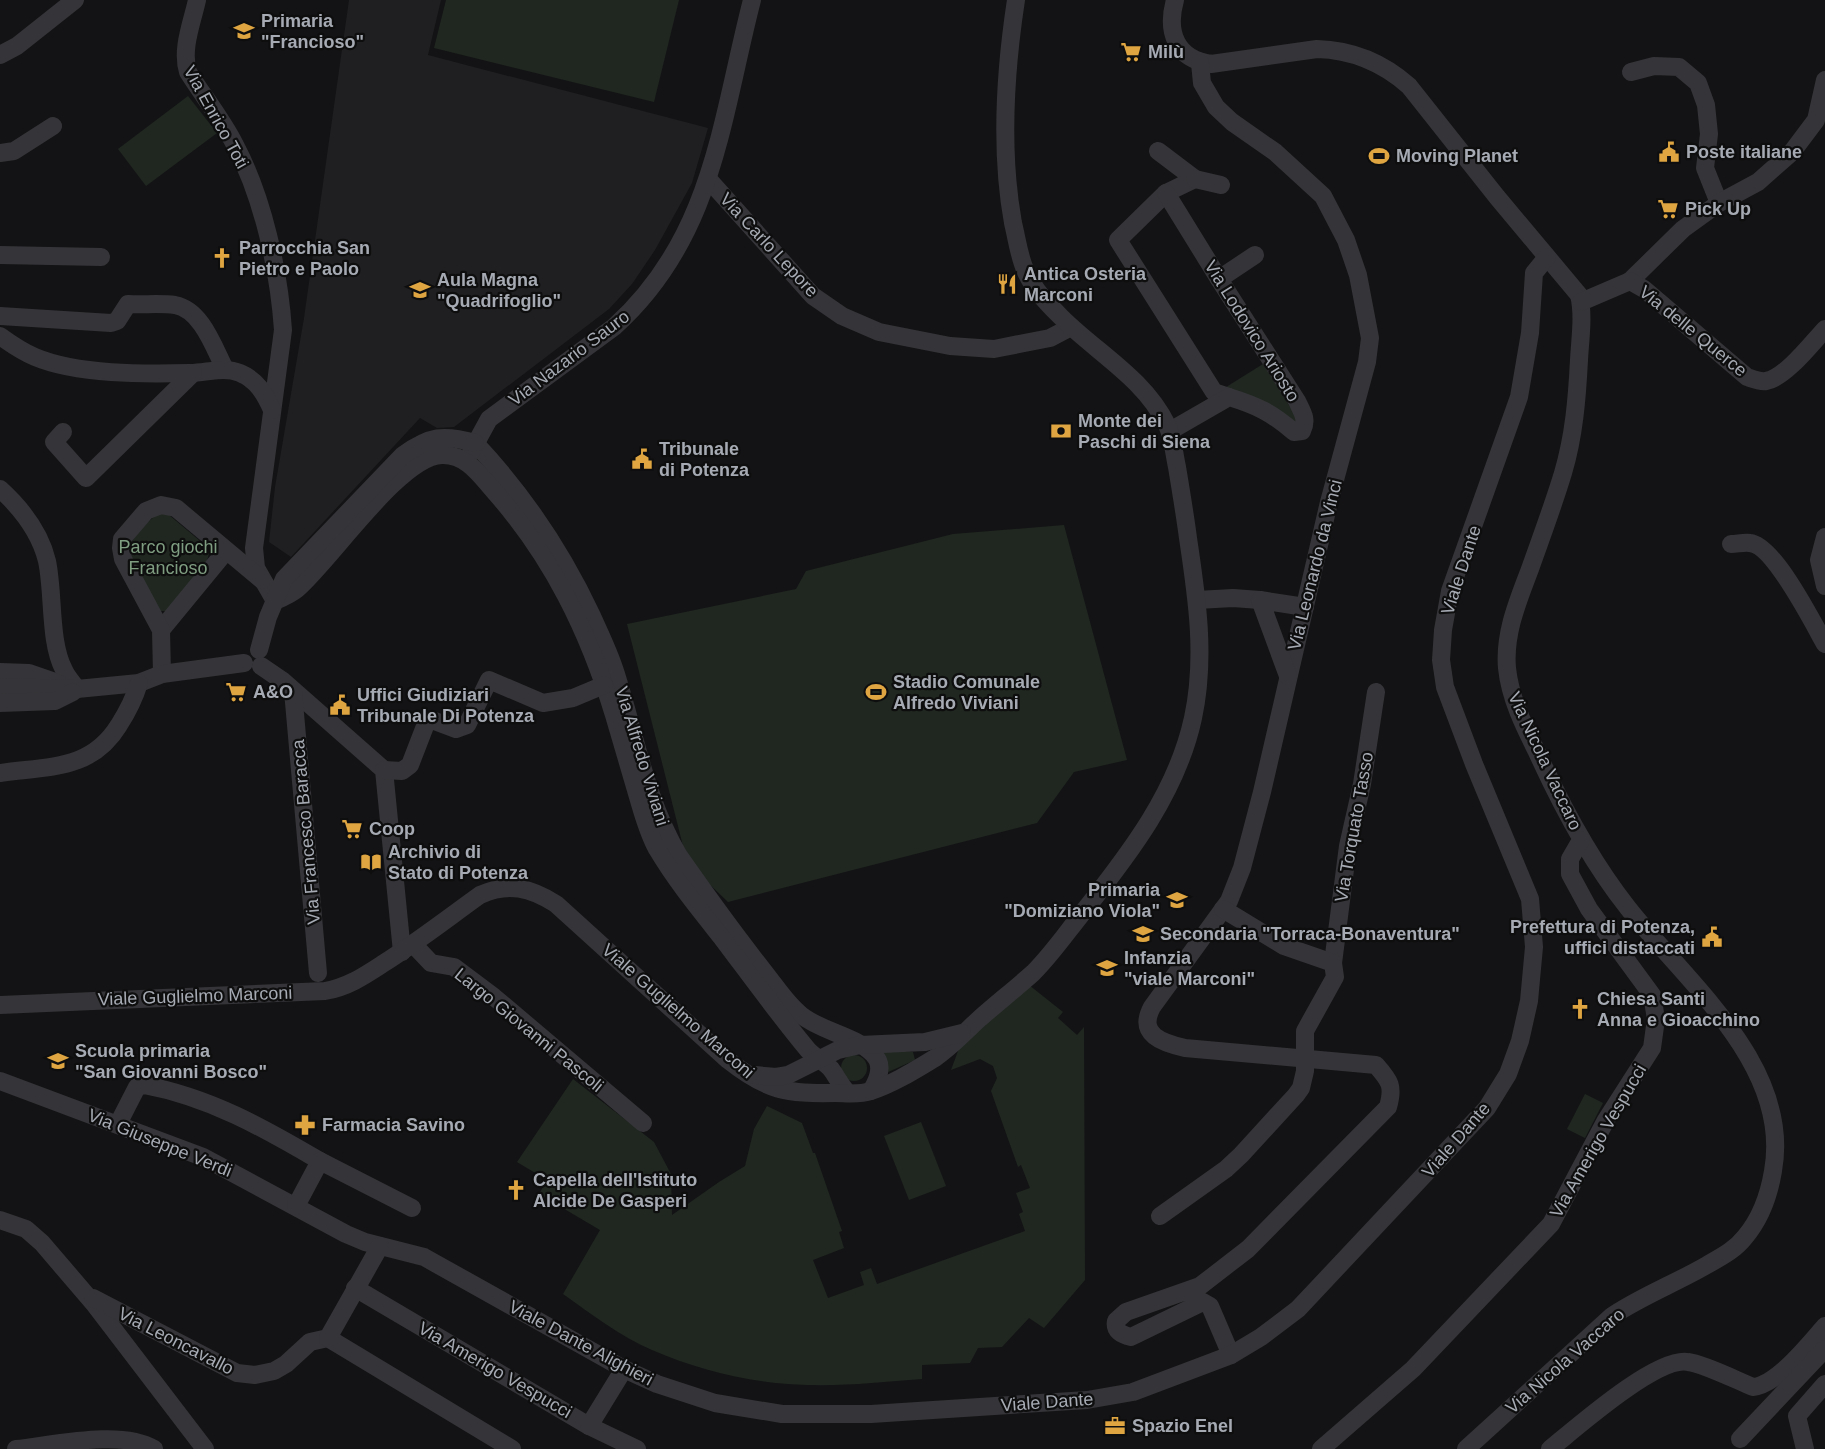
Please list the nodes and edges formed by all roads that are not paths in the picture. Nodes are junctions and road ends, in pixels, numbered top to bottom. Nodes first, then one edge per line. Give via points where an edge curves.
1 (75, 0) edge
2 (197, 0) edge
3 (752, 0) edge
4 (1016, 0) edge
5 (1175, 0) edge
6 (0, 55) edge
7 (1200, 63) junction
8 (1631, 72) dead end
9 (1825, 80) edge
10 (53, 126) dead end
11 (1158, 151) dead end
12 (0, 153) edge
13 (1194, 179) junction
14 (709, 180) junction
15 (1221, 185) dead end
16 (1166, 193) junction
17 (1719, 203) junction
18 (0, 255) edge
19 (1255, 255) dead end
20 (101, 257) dead end
21 (1547, 257) junction
22 (1219, 279) junction
23 (1630, 281) junction
24 (1581, 302) junction
25 (0, 316) edge
26 (1071, 327) junction
27 (1825, 329) edge
28 (0, 336) edge
29 (225, 369) junction
30 (193, 373) junction
31 (1229, 397) junction
32 (272, 410) junction
33 (1170, 431) junction
34 (63, 432) dead end
35 (475, 443) junction
36 (466, 461) junction
37 (0, 489) edge
38 (1825, 537) edge
39 (1731, 544) dead end
40 (226, 550) junction
41 (263, 582) junction
42 (1825, 586) edge
43 (1197, 600) junction
44 (1260, 600) junction
45 (275, 602) junction
46 (1305, 607) junction
47 (161, 630) junction
48 (1825, 644) edge
49 (255, 660) junction
50 (0, 672) edge
51 (162, 674) junction
52 (1288, 676) junction
53 (138, 683) junction
54 (604, 686) junction
55 (0, 687) edge
56 (77, 689) junction
57 (293, 691) junction
58 (1376, 692) dead end
59 (0, 703) edge
60 (384, 770) junction
61 (0, 773) edge
62 (1581, 840) junction
63 (1223, 909) junction
64 (407, 948) junction
65 (1334, 963) junction
66 (318, 973) dead end
67 (0, 1005) edge
68 (965, 1032) junction
69 (860, 1045) junction
70 (821, 1058) junction
71 (1305, 1059) junction
72 (745, 1073) junction
73 (0, 1081) edge
74 (871, 1091) junction
75 (848, 1093) junction
76 (643, 1123) dead end
77 (118, 1124) junction
78 (320, 1161) junction
79 (296, 1206) junction
80 (412, 1208) dead end
81 (1160, 1216) dead end
82 (0, 1220) edge
83 (380, 1246) junction
84 (355, 1288) junction
85 (87, 1294) junction
86 (1825, 1326) edge
87 (328, 1338) junction
88 (1825, 1349) edge
89 (1232, 1355) junction
90 (1796, 1358) junction
91 (624, 1369) junction
92 (1825, 1384) edge
93 (935, 1409) joint
94 (589, 1426) junction
95 (1735, 1444) edge
96 (16, 1449) edge
97 (154, 1449) edge
98 (205, 1449) edge
99 (512, 1449) edge
100 (637, 1449) edge
101 (1321, 1449) edge
102 (1466, 1449) edge
103 (1550, 1449) edge
104 (1804, 1449) edge

1 - 6 street
2 - 32 street, Via Enrico Toti via 185,63 235,144 255,194 276,269 284,330
3 - 14 street, Via Nazario Sauro
4 - 26 street, Viale Guglielmo Marconi via 1006,111 1009,199 1025,270 1045,301
5 - 7 street via 1173,34 1185,54
7 - 21 street via 1317,49 1355,54 1384,67 1409,86
7 - 46 street, Via Leonardo da Vinci via 1202,83 1216,107 1275,152 1323,196 1346,240 1365,308 1370,338 1367,363
8 - 17 street via 1654,66 1679,67 1698,83 1706,105 1709,134 1706,168
9 - 17 street via 1816,120 1792,152 1758,182
10 - 12 street via 14,151
11 - 13 street
13 - 15 street
13 - 16 street
14 - 26 street, Via Carlo Lepore via 813,296 842,316 879,332 950,346 994,349 1050,339
14 - 35 street, Via Nazario Sauro via 680,242 628,315 489,419
16 - 22 street, Via Lodovico Ariosto
16 - 31 street via 1118,240 1214,392
17 - 23 street via 1683,229
18 - 20 street
19 - 22 street
21 - 24 street via 1573,286
21 - 89 street, Viale Dante via 1534,273 1530,333 1519,397 1450,591 1441,660 1445,687 1530,899 1534,947 1529,1001 1520,1041 1508,1074 1487,1108 1453,1146 1298,1309
22 - 31 street, Via Lodovico Ariosto via 1297,401 1305,424 1302,431 1294,432 1273,414
23 - 24 street, Via delle Querce
23 - 27 street, Via delle Querce via 1747,377 1757,380 1772,379 1785,370
24 - 62 street, Via Nicola Vaccaro via 1577,399 1569,452 1512,619 1506,657 1510,686 1524,726
25 - 29 street via 111,323 117,321 128,304 175,305 197,319
26 - 33 street, Viale Guglielmo Marconi via 1129,376
28 - 30 street via 36,357 62,365
29 - 30 street
29 - 32 street via 251,379
30 - 34 street via 86,478 54,442
31 - 33 street
32 - 41 street, Via Enrico Toti via 254,548 256,568
33 - 43 street, Viale Guglielmo Marconi
35 - 36 street, Via Nazario Sauro
35 - 45 street via 436,437 403,455 284,579
35 - 69 street, Via Alfredo Viviani via 506,476 548,535 585,600 615,669 656,811 679,856 794,1008 816,1025
36 - 45 street via 442,455 413,466 296,590
36 - 54 street, Via Alfredo Viviani via 505,504 553,569 581,625
37 - 56 street via 29,520 41,544 47,562 58,654
38 - 42 street via 1819,560
39 - 48 street via 1752,542 1767,552 1800,598
40 - 41 street
40 - 47 street
40 - 47 street via 176,508 166,505 151,508 122,539 123,559
41 - 45 street, Via Enrico Toti
43 - 44 street
43 - 68 street, Viale Guglielmo Marconi via 1197,698 1186,744 1168,788 1135,843 1054,948 1034,972
44 - 46 street
44 - 52 street
45 - 49 street
46 - 52 street, Via Leonardo da Vinci
47 - 51 street
49 - 51 street
49 - 57 street
50 - 56 street via 29,674
51 - 53 street
52 - 63 street, Via Leonardo da Vinci via 1242,868
53 - 56 street
53 - 61 street via 123,719 98,751 67,764
54 - 60 street via 573,698 543,703 489,680 467,725 456,729 427,721 410,765 402,771
54 - 70 street, Via Alfredo Viviani via 656,846 679,884 776,1009 811,1053
55 - 56 street
56 - 59 street via 55,701
57 - 60 street
57 - 66 street, Via Francesco Baracca
58 - 65 street, Via Torquato Tasso via 1348,846
60 - 64 street
62 - 101 street, Via Amerigo Vespucci via 1570,859 1570,874 1589,909 1652,995 1656,1018 1652,1048 1606,1120 1551,1224 1413,1369
62 - 102 street, Via Nicola Vaccaro via 1627,907 1719,1016 1753,1063 1772,1110 1776,1132 1770,1188 1753,1227 1731,1251 1612,1316
63 - 65 street via 1284,946
63 - 71 street, Via Leonardo da Vinci via 1152,1007 1148,1020 1151,1033 1163,1042 1213,1052
64 - 67 street, Viale Guglielmo Marconi via 351,984 325,991
64 - 72 street, Viale Guglielmo Marconi via 480,895 507,887 524,888 556,904
64 - 76 street, Largo Giovanni Pascoli via 430,963 454,967
65 - 71 street, Via Torquato Tasso via 1335,977 1305,1031
68 - 69 street via 925,1042
68 - 74 street, Viale Guglielmo Marconi via 926,1064
69 - 70 street
69 - 74 street, Via Alfredo Viviani via 878,1061 878,1081
70 - 72 street via 788,1075
70 - 75 street, Via Alfredo Viviani
71 - 81 street, Via Torquato Tasso via 1300,1088 1252,1145 1226,1169
71 - 89 street, Via Leonardo da Vinci via 1376,1065 1389,1080 1392,1093 1388,1107 1248,1249 1200,1286 1126,1312 1116,1321 1119,1332 1131,1336 1203,1302 1210,1306
72 - 75 street, Viale Guglielmo Marconi via 758,1082 797,1094
73 - 77 street, Via Giuseppe Verdi
74 - 75 street, Viale Guglielmo Marconi
77 - 78 street via 137,1087 144,1085 220,1107
77 - 79 street, Via Giuseppe Verdi via 203,1157
78 - 79 street
78 - 80 street
79 - 83 street, Via Giuseppe Verdi via 346,1234
82 - 85 street via 26,1229
83 - 84 street
83 - 91 street, Viale Dante Alighieri via 424,1257
84 - 87 street
84 - 94 street, Via Amerigo Vespucci
85 - 87 street, Via Leoncavallo via 237,1373 255,1376 274,1371 310,1342
85 - 98 street
86 - 90 street
87 - 99 street
88 - 95 street, bridge
89 - 93 street, Viale Dante via 1133,1392 1087,1400
90 - 92 street
90 - 103 street via 1761,1386 1753,1387 1688,1361 1672,1364 1644,1377
91 - 93 street, Viale Dante Alighieri via 715,1403 782,1414
91 - 94 street
92 - 104 street via 1797,1416
94 - 100 street, Via Amerigo Vespucci
96 - 97 street via 117,1438

